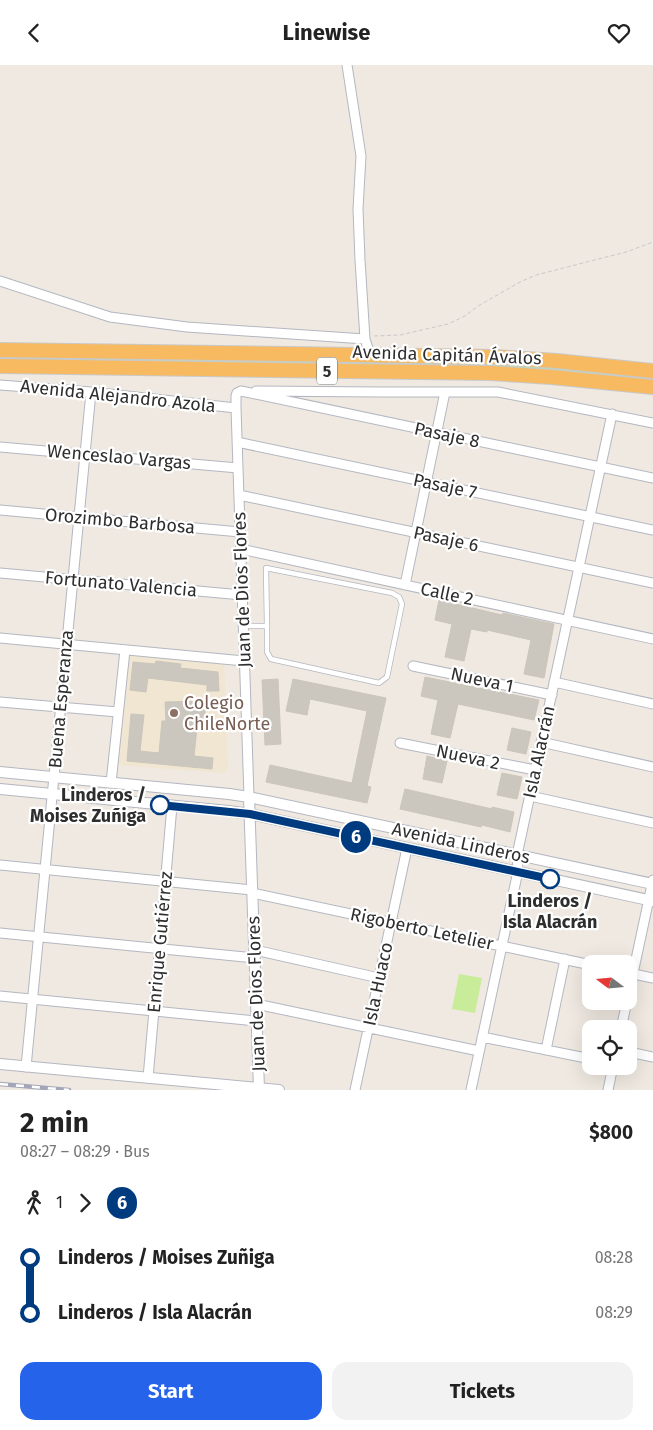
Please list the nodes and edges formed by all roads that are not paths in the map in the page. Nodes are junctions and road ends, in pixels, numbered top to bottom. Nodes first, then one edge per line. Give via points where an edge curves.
1 (347, 65) edge
2 (0, 281) edge
3 (369, 338) junction
4 (0, 350) edge
5 (370, 355) junction
6 (0, 366) edge
7 (653, 371) edge
8 (0, 385) edge
9 (653, 387) edge
10 (241, 391) junction
11 (91, 392) junction
12 (445, 392) junction
13 (236, 408) junction
14 (612, 414) junction
15 (653, 423) edge
16 (437, 433) junction
17 (237, 442) junction
18 (0, 447) edge
19 (85, 455) junction
20 (238, 467) junction
21 (601, 467) junction
22 (653, 478) edge
23 (426, 483) junction
24 (239, 495) junction
25 (0, 511) edge
26 (590, 517) junction
27 (79, 518) junction
28 (653, 531) edge
29 (240, 533) junction
30 (416, 533) junction
31 (241, 549) junction
32 (579, 568) junction
33 (0, 573) edge
34 (73, 580) junction
35 (653, 583) edge
36 (404, 585) junction
37 (242, 595) junction
38 (568, 621) junction
39 (243, 626) junction
40 (267, 626) junction
41 (0, 638) edge
42 (653, 639) edge
43 (66, 644) junction
44 (125, 650) junction
45 (244, 661) junction
46 (413, 666) dead end
47 (554, 682) junction
48 (552, 695) junction
49 (0, 702) edge
50 (653, 704) edge
51 (60, 707) junction
52 (118, 712) junction
53 (541, 742) junction
54 (400, 743) dead end
55 (653, 767) edge
56 (535, 770) junction
57 (0, 772) edge
58 (54, 777) junction
59 (111, 783) junction
60 (0, 789) edge
61 (52, 794) junction
62 (530, 796) junction
63 (249, 797) junction
64 (172, 806) junction
65 (250, 814) junction
66 (653, 823) edge
67 (407, 848) junction
68 (517, 855) junction
69 (0, 865) edge
70 (45, 869) junction
71 (518, 871) junction
72 (165, 881) junction
73 (653, 882) edge
74 (252, 891) junction
75 (651, 901) edge
76 (391, 922) junction
77 (0, 933) edge
78 (38, 937) junction
79 (502, 945) junction
80 (159, 949) junction
81 (255, 954) junction
82 (636, 955) edge
83 (565, 959) junction
84 (582, 963) edge
85 (638, 975) edge
86 (379, 978) junction
87 (653, 978) edge
88 (0, 996) edge
89 (32, 999) junction
90 (256, 1005) junction
91 (154, 1011) junction
92 (257, 1021) junction
93 (368, 1028) junction
94 (482, 1037) junction
95 (546, 1050) junction
96 (479, 1051) junction
97 (637, 1054) edge
98 (582, 1057) edge
99 (653, 1057) edge
100 (0, 1064) edge
101 (26, 1067) junction
102 (611, 1075) edge
103 (148, 1078) junction
104 (259, 1089) edge
105 (279, 1090) edge
106 (355, 1090) edge
107 (471, 1090) edge
108 (608, 1090) edge

1 - 3 street via 361,156 358,209
2 - 3 street via 110,317 187,327
3 - 5 street
4 - 5 highway, Avenida Capitán Ávalos / 5
5 - 7 highway, Avenida Capitán Ávalos / 5 via 530,359
6 - 9 highway, Avenida Capitán Ávalos / 5 via 490,373
8 - 11 street, Avenida Alejandro Azola
10 - 12 street, Avenida Capitán Ávalos
10 - 13 street, Juan de Dios Flores via 236,396
10 - 16 street, Pasaje 8
11 - 13 street, Avenida Alejandro Azola
11 - 19 street, Buena Esperanza
12 - 14 street, Avenida Capitán Ávalos via 492,391
12 - 16 street
13 - 17 street, Juan de Dios Flores
14 - 15 street, Avenida Capitán Ávalos
14 - 21 street, Isla Alacrán
16 - 21 street, Pasaje 8
16 - 23 street
17 - 20 street, Juan de Dios Flores
17 - 23 street, Pasaje 7
18 - 19 street, Wenceslao Vargas
19 - 20 street, Wenceslao Vargas
19 - 27 street, Buena Esperanza
20 - 24 street, Juan de Dios Flores
21 - 22 street, Pasaje 8
21 - 26 street, Isla Alacrán
23 - 26 street, Pasaje 7
23 - 30 street
24 - 29 street, Juan de Dios Flores
24 - 30 street, Pasaje 6
25 - 27 street, Orozimbo Barbosa
26 - 28 street, Pasaje 7
26 - 32 street, Isla Alacrán
27 - 29 street, Orozimbo Barbosa
27 - 34 street, Buena Esperanza
29 - 31 street, Juan de Dios Flores
30 - 32 street, Pasaje 6
30 - 36 street
31 - 36 street, Calle 2
31 - 37 street, Juan de Dios Flores
32 - 35 street, Pasaje 6
32 - 38 street, Isla Alacrán
33 - 34 street, Fortunato Valencia
34 - 37 street, Fortunato Valencia
34 - 43 street, Buena Esperanza
36 - 38 street, Calle 2
37 - 39 street, Juan de Dios Flores
38 - 42 street, Calle 2
38 - 47 street, Isla Alacrán
39 - 40 lane
39 - 45 street, Juan de Dios Flores
40 - 40 lane via 267,652 272,659 379,683 387,677 402,604 392,593 266,568
41 - 43 street
43 - 44 street
43 - 51 street, Buena Esperanza
44 - 45 street
44 - 52 street
45 - 63 street, Juan de Dios Flores
46 - 48 street, Nueva 1
47 - 48 street, Isla Alacrán
47 - 50 street
48 - 53 street, Isla Alacrán
49 - 51 street
51 - 52 street
51 - 58 street, Buena Esperanza
52 - 59 street
53 - 55 street
53 - 56 street, Isla Alacrán
54 - 56 street, Nueva 2
56 - 62 street, Isla Alacrán
57 - 58 street, Avenida Linderos
58 - 59 street, Avenida Linderos
58 - 61 street, Buena Esperanza
59 - 63 street, Avenida Linderos
60 - 61 street, Avenida Linderos
61 - 64 street, Avenida Linderos
61 - 70 street, Buena Esperanza
62 - 66 street
62 - 68 street, Isla Alacrán
63 - 65 street, Juan de Dios Flores
63 - 68 street, Avenida Linderos
64 - 65 street, Avenida Linderos
64 - 72 street, Enrique Gutiérrez
65 - 67 street, Avenida Linderos
65 - 74 street, Juan de Dios Flores
67 - 71 street, Avenida Linderos
67 - 76 street, Isla Huaco
68 - 71 street, Isla Alacrán
68 - 73 street, Avenida Linderos
69 - 70 street, Rigoberto Letelier
70 - 72 street, Rigoberto Letelier
70 - 78 street, Buena Esperanza
71 - 75 street, Avenida Linderos
71 - 79 street, Isla Alacrán
72 - 74 street, Rigoberto Letelier
72 - 80 street, Enrique Gutiérrez
73 - 75 street
74 - 76 street, Rigoberto Letelier
74 - 81 street, Juan de Dios Flores
75 - 82 street
76 - 79 street, Rigoberto Letelier
76 - 86 street, Isla Huaco
77 - 78 street
78 - 80 street
78 - 89 street, Buena Esperanza
79 - 83 street, Rigoberto Letelier
79 - 94 street, Isla Alacrán
80 - 81 street
80 - 91 street, Enrique Gutiérrez
81 - 86 street
81 - 90 street, Juan de Dios Flores
83 - 84 street, Rigoberto Letelier
83 - 95 street
85 - 87 street
86 - 93 street, Isla Huaco
88 - 89 street
89 - 91 street
89 - 101 street, Buena Esperanza
90 - 92 street, Juan de Dios Flores
90 - 93 street
91 - 92 street
91 - 103 street, Enrique Gutiérrez
92 - 104 street, Juan de Dios Flores
93 - 96 street
93 - 106 street, Isla Huaco
94 - 95 street
94 - 96 street, Isla Alacrán
95 - 98 street
96 - 107 street, Isla Alacrán
97 - 99 street
100 - 101 street
101 - 103 street
102 - 108 street
103 - 104 street
104 - 105 street

